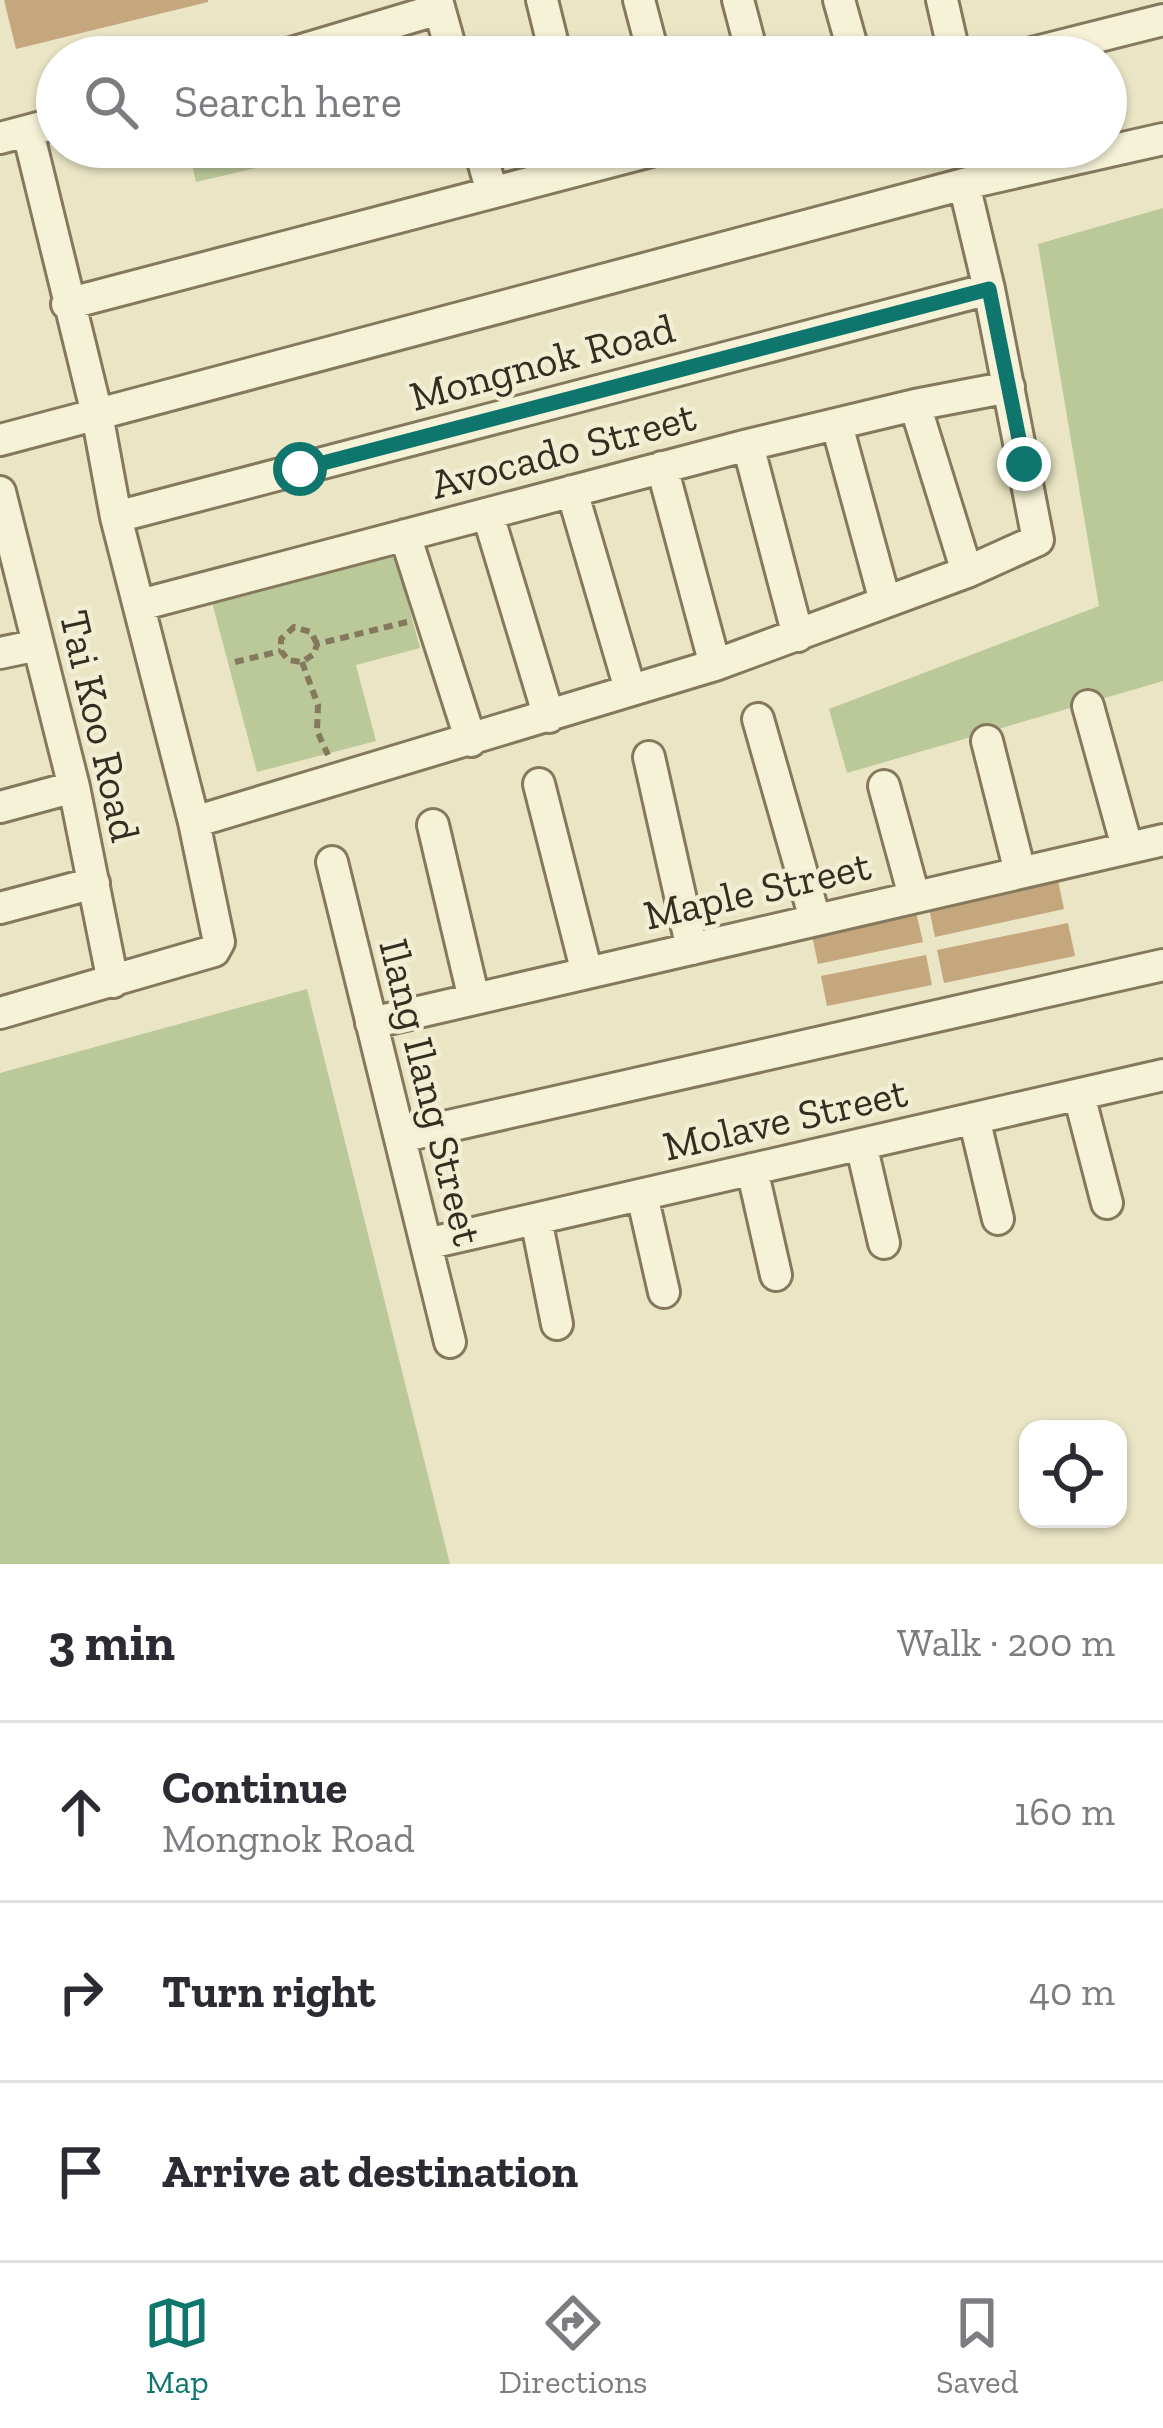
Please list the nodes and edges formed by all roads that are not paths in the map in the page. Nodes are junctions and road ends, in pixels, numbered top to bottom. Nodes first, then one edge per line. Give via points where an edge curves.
1 (542, 0) edge
2 (639, 0) edge
3 (738, 0) edge
4 (839, 0) edge
5 (942, 0) edge
6 (438, 4) edge
7 (1163, 20) edge
8 (341, 36) edge
9 (447, 36) edge
10 (551, 36) edge
11 (649, 36) edge
12 (747, 36) edge
13 (849, 36) edge
14 (950, 36) edge
15 (1099, 36) edge
16 (28, 131) edge
17 (1163, 139) edge
18 (1127, 147) edge
19 (36, 166) edge
20 (36, 168) edge
21 (485, 168) edge
22 (556, 168) edge
23 (1035, 168) edge
24 (964, 184) junction
25 (492, 192) junction
26 (989, 289) junction
27 (67, 304) junction
28 (1010, 387) junction
29 (915, 405) junction
30 (97, 415) junction
31 (837, 424) junction
32 (0, 440) edge
33 (748, 445) junction
34 (662, 467) junction
35 (572, 490) junction
36 (0, 491) edge
37 (488, 515) junction
38 (116, 518) junction
39 (405, 535) junction
40 (8, 549) edge
41 (967, 572) junction
42 (885, 601) junction
43 (140, 605) junction
44 (798, 636) junction
45 (38, 645) junction
46 (0, 653) edge
47 (715, 665) junction
48 (631, 689) junction
49 (1088, 706) dead end
50 (549, 717) junction
51 (758, 719) dead end
52 (471, 741) junction
53 (987, 741) dead end
54 (649, 757) dead end
55 (539, 784) dead end
56 (884, 786) dead end
57 (74, 787) junction
58 (0, 807) edge
59 (194, 822) junction
60 (433, 825) dead end
61 (1163, 840) edge
62 (1126, 847) junction
63 (332, 862) dead end
64 (1020, 872) junction
65 (94, 883) junction
66 (914, 896) junction
67 (0, 908) edge
68 (814, 920) junction
69 (692, 949) junction
70 (1163, 965) edge
71 (587, 973) junction
72 (113, 982) junction
73 (474, 999) junction
74 (0, 1013) edge
75 (371, 1023) junction
76 (1163, 1075) edge
77 (1079, 1094) junction
78 (974, 1118) junction
79 (400, 1137) junction
80 (861, 1144) junction
81 (752, 1169) junction
82 (642, 1195) junction
83 (1107, 1203) dead end
84 (536, 1219) junction
85 (998, 1219) dead end
86 (426, 1244) junction
87 (884, 1244) dead end
88 (776, 1275) dead end
89 (664, 1292) dead end
90 (557, 1324) dead end
91 (450, 1342) dead end

1 - 10 street
2 - 11 street
3 - 12 street
4 - 13 street
5 - 14 street
6 - 8 street
6 - 9 street
7 - 15 street
16 - 19 street
17 - 18 street
20 - 27 street
21 - 25 street
22 - 25 street
23 - 24 street
24 - 26 street
24 - 30 street
25 - 27 street
26 - 28 street
26 - 38 street, Mongnok Road
27 - 30 street
28 - 29 street, Avocado Street
28 - 41 street via 1038,540
29 - 31 street, Avocado Street
29 - 41 street
30 - 32 street
30 - 38 street
31 - 33 street, Avocado Street
31 - 42 street
33 - 34 street, Avocado Street
33 - 44 street
34 - 35 street, Avocado Street
34 - 47 street
35 - 37 street, Avocado Street
35 - 48 street
36 - 40 street, Tai Koo Road
37 - 39 street, Avocado Street
37 - 50 street
38 - 43 street
39 - 43 street, Avocado Street
39 - 52 street
40 - 45 street, Tai Koo Road
41 - 42 street
42 - 44 street
43 - 59 street
44 - 47 street
45 - 46 street
45 - 57 street, Tai Koo Road
47 - 48 street
48 - 50 street
49 - 62 street
50 - 52 street
51 - 68 street
52 - 59 street
53 - 64 street
54 - 69 street
55 - 71 street
56 - 66 street
57 - 58 street
57 - 65 street, Tai Koo Road
59 - 72 street via 219,942 214,951
60 - 73 street
61 - 62 street, Maple Street
62 - 64 street, Maple Street
63 - 75 street, Ilang Ilang Street
64 - 66 street, Maple Street
65 - 67 street
65 - 72 street, Tai Koo Road
66 - 68 street, Maple Street
68 - 69 street, Maple Street
69 - 71 street, Maple Street
70 - 79 street
71 - 73 street, Maple Street
72 - 74 street
73 - 75 street, Maple Street
75 - 79 street, Ilang Ilang Street
76 - 77 street, Molave Street
77 - 78 street, Molave Street
77 - 83 street
78 - 80 street, Molave Street
78 - 85 street
79 - 86 street, Ilang Ilang Street
80 - 81 street, Molave Street
80 - 87 street
81 - 82 street, Molave Street
81 - 88 street
82 - 84 street, Molave Street
82 - 89 street
84 - 86 street, Molave Street
84 - 90 street
86 - 91 street, Ilang Ilang Street

